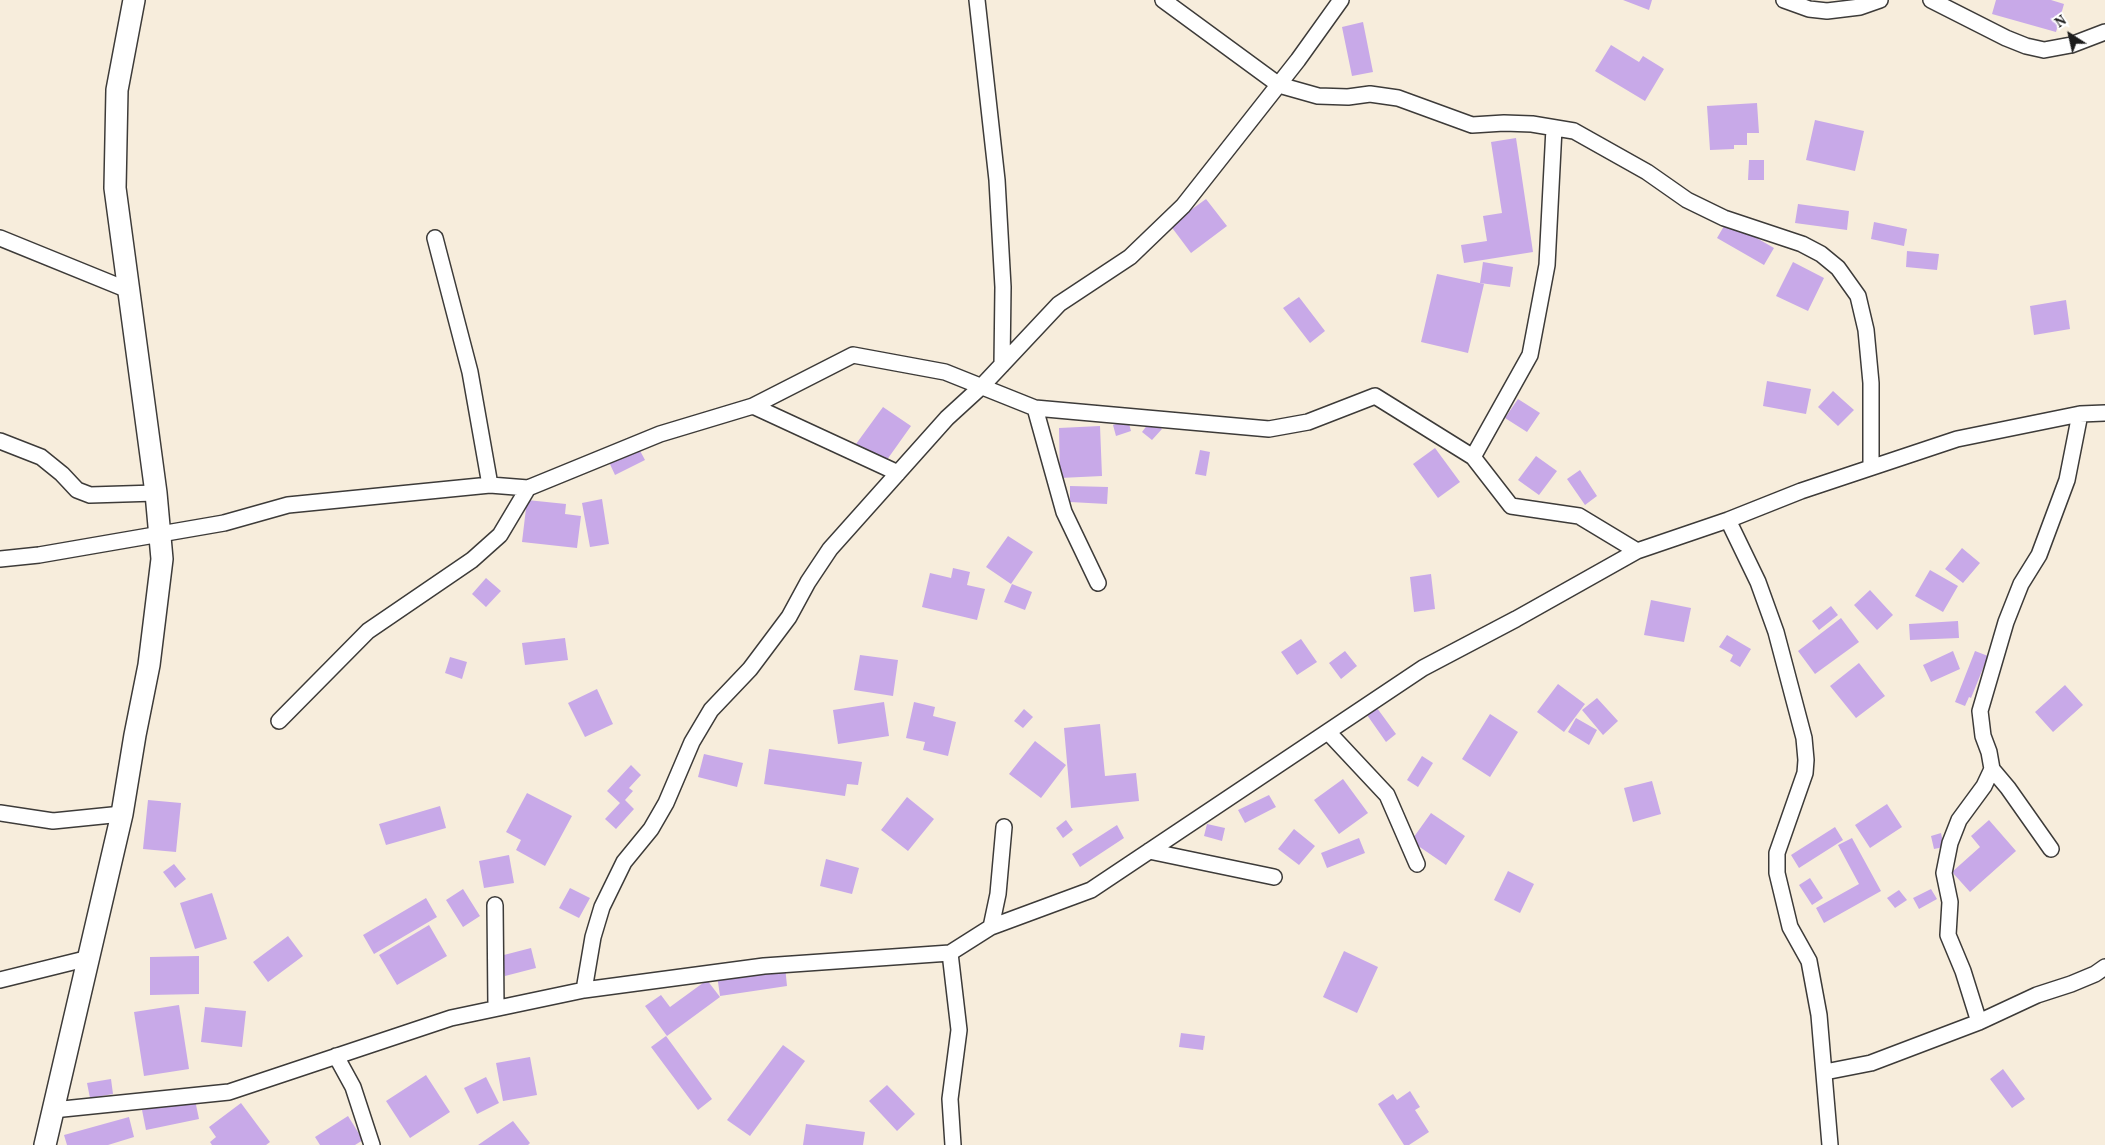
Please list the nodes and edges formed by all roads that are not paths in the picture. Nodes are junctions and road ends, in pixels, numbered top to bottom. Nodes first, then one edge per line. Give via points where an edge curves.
1 (134, 0) edge
2 (977, 0) edge
3 (1163, 0) edge
4 (1341, 0) edge
5 (1784, 0) edge
6 (1880, 0) edge
7 (1931, 0) edge
8 (2105, 32) edge
9 (1279, 85) junction
10 (1554, 128) junction
11 (0, 238) edge
12 (435, 238) dead end
13 (128, 290) junction
14 (1002, 365) junction
15 (982, 386) junction
16 (753, 406) junction
17 (1035, 408) junction
18 (2105, 413) edge
19 (2080, 414) junction
20 (0, 441) edge
21 (1473, 458) junction
22 (1871, 467) junction
23 (898, 472) junction
24 (490, 485) junction
25 (528, 488) junction
26 (156, 493) junction
27 (1728, 520) junction
28 (161, 533) junction
29 (1638, 551) junction
30 (0, 559) edge
31 (1098, 583) dead end
32 (279, 721) dead end
33 (1328, 732) junction
34 (1992, 769) junction
35 (0, 813) edge
36 (122, 814) junction
37 (1004, 828) dead end
38 (2051, 850) dead end
39 (1149, 851) junction
40 (1417, 864) dead end
41 (1274, 877) dead end
42 (495, 905) dead end
43 (991, 927) junction
44 (950, 954) junction
45 (88, 958) junction
46 (2105, 967) edge
47 (0, 980) edge
48 (584, 990) junction
49 (496, 1007) junction
50 (1979, 1022) junction
51 (336, 1056) junction
52 (1825, 1072) junction
53 (53, 1110) junction
54 (45, 1145) edge
55 (372, 1145) edge
56 (953, 1145) edge
57 (1830, 1145) edge

1 - 13 main road via 118,90 115,188
2 - 14 street via 997,180 1003,287
3 - 9 street
4 - 9 street
5 - 6 street via 1809,9 1827,11 1860,7
7 - 8 street via 2006,38 2044,50 2071,45
9 - 10 street via 1318,96 1370,94 1398,98 1472,125 1532,124
9 - 14 street via 1183,206 1130,257 1059,304
10 - 21 street via 1547,265 1530,355
10 - 22 street via 1574,131 1647,172 1687,200 1724,218 1802,244 1838,268 1858,296 1866,330 1871,383
11 - 13 street
12 - 24 street via 470,372
13 - 26 main road
14 - 15 street
15 - 16 street via 945,372 853,355
15 - 17 street
15 - 23 street via 947,418
16 - 23 street
16 - 25 street via 660,434
17 - 21 street via 1269,429 1308,422 1375,396
17 - 31 street via 1064,512
18 - 19 street
19 - 22 street via 1956,439
19 - 34 street via 2067,480 2039,555 2021,584 2006,622 1980,711
20 - 26 street via 41,457 77,490 90,495
21 - 29 street via 1511,506 1578,516
22 - 27 street
23 - 48 street via 830,550 789,617 750,669 711,710 692,742 666,803 651,829 624,862 602,907
24 - 25 street
24 - 28 street via 288,506 224,523
25 - 32 street via 500,535 472,560 368,631
26 - 28 main road
27 - 29 street
27 - 52 street via 1758,582 1776,632 1804,738 1805,773 1783,831 1777,853 1777,873 1790,927 1809,962
28 - 30 street
28 - 36 main road via 162,559 151,655
29 - 33 street via 1423,668
33 - 39 street
33 - 40 street via 1387,795
34 - 38 street
34 - 50 street via 1984,786 1959,820 1944,873 1950,902 1948,935
35 - 36 street via 53,821
36 - 45 main road
37 - 43 street via 998,894
39 - 41 street
39 - 43 street via 1092,890
42 - 49 street
43 - 44 street
44 - 48 street via 764,966
44 - 56 street via 960,1030 950,1099
45 - 47 street
45 - 53 main road
46 - 50 street
48 - 49 street
49 - 51 street via 451,1018
50 - 52 street via 1871,1063
51 - 53 street via 229,1092
51 - 55 street via 353,1087
52 - 57 street
53 - 54 main road

